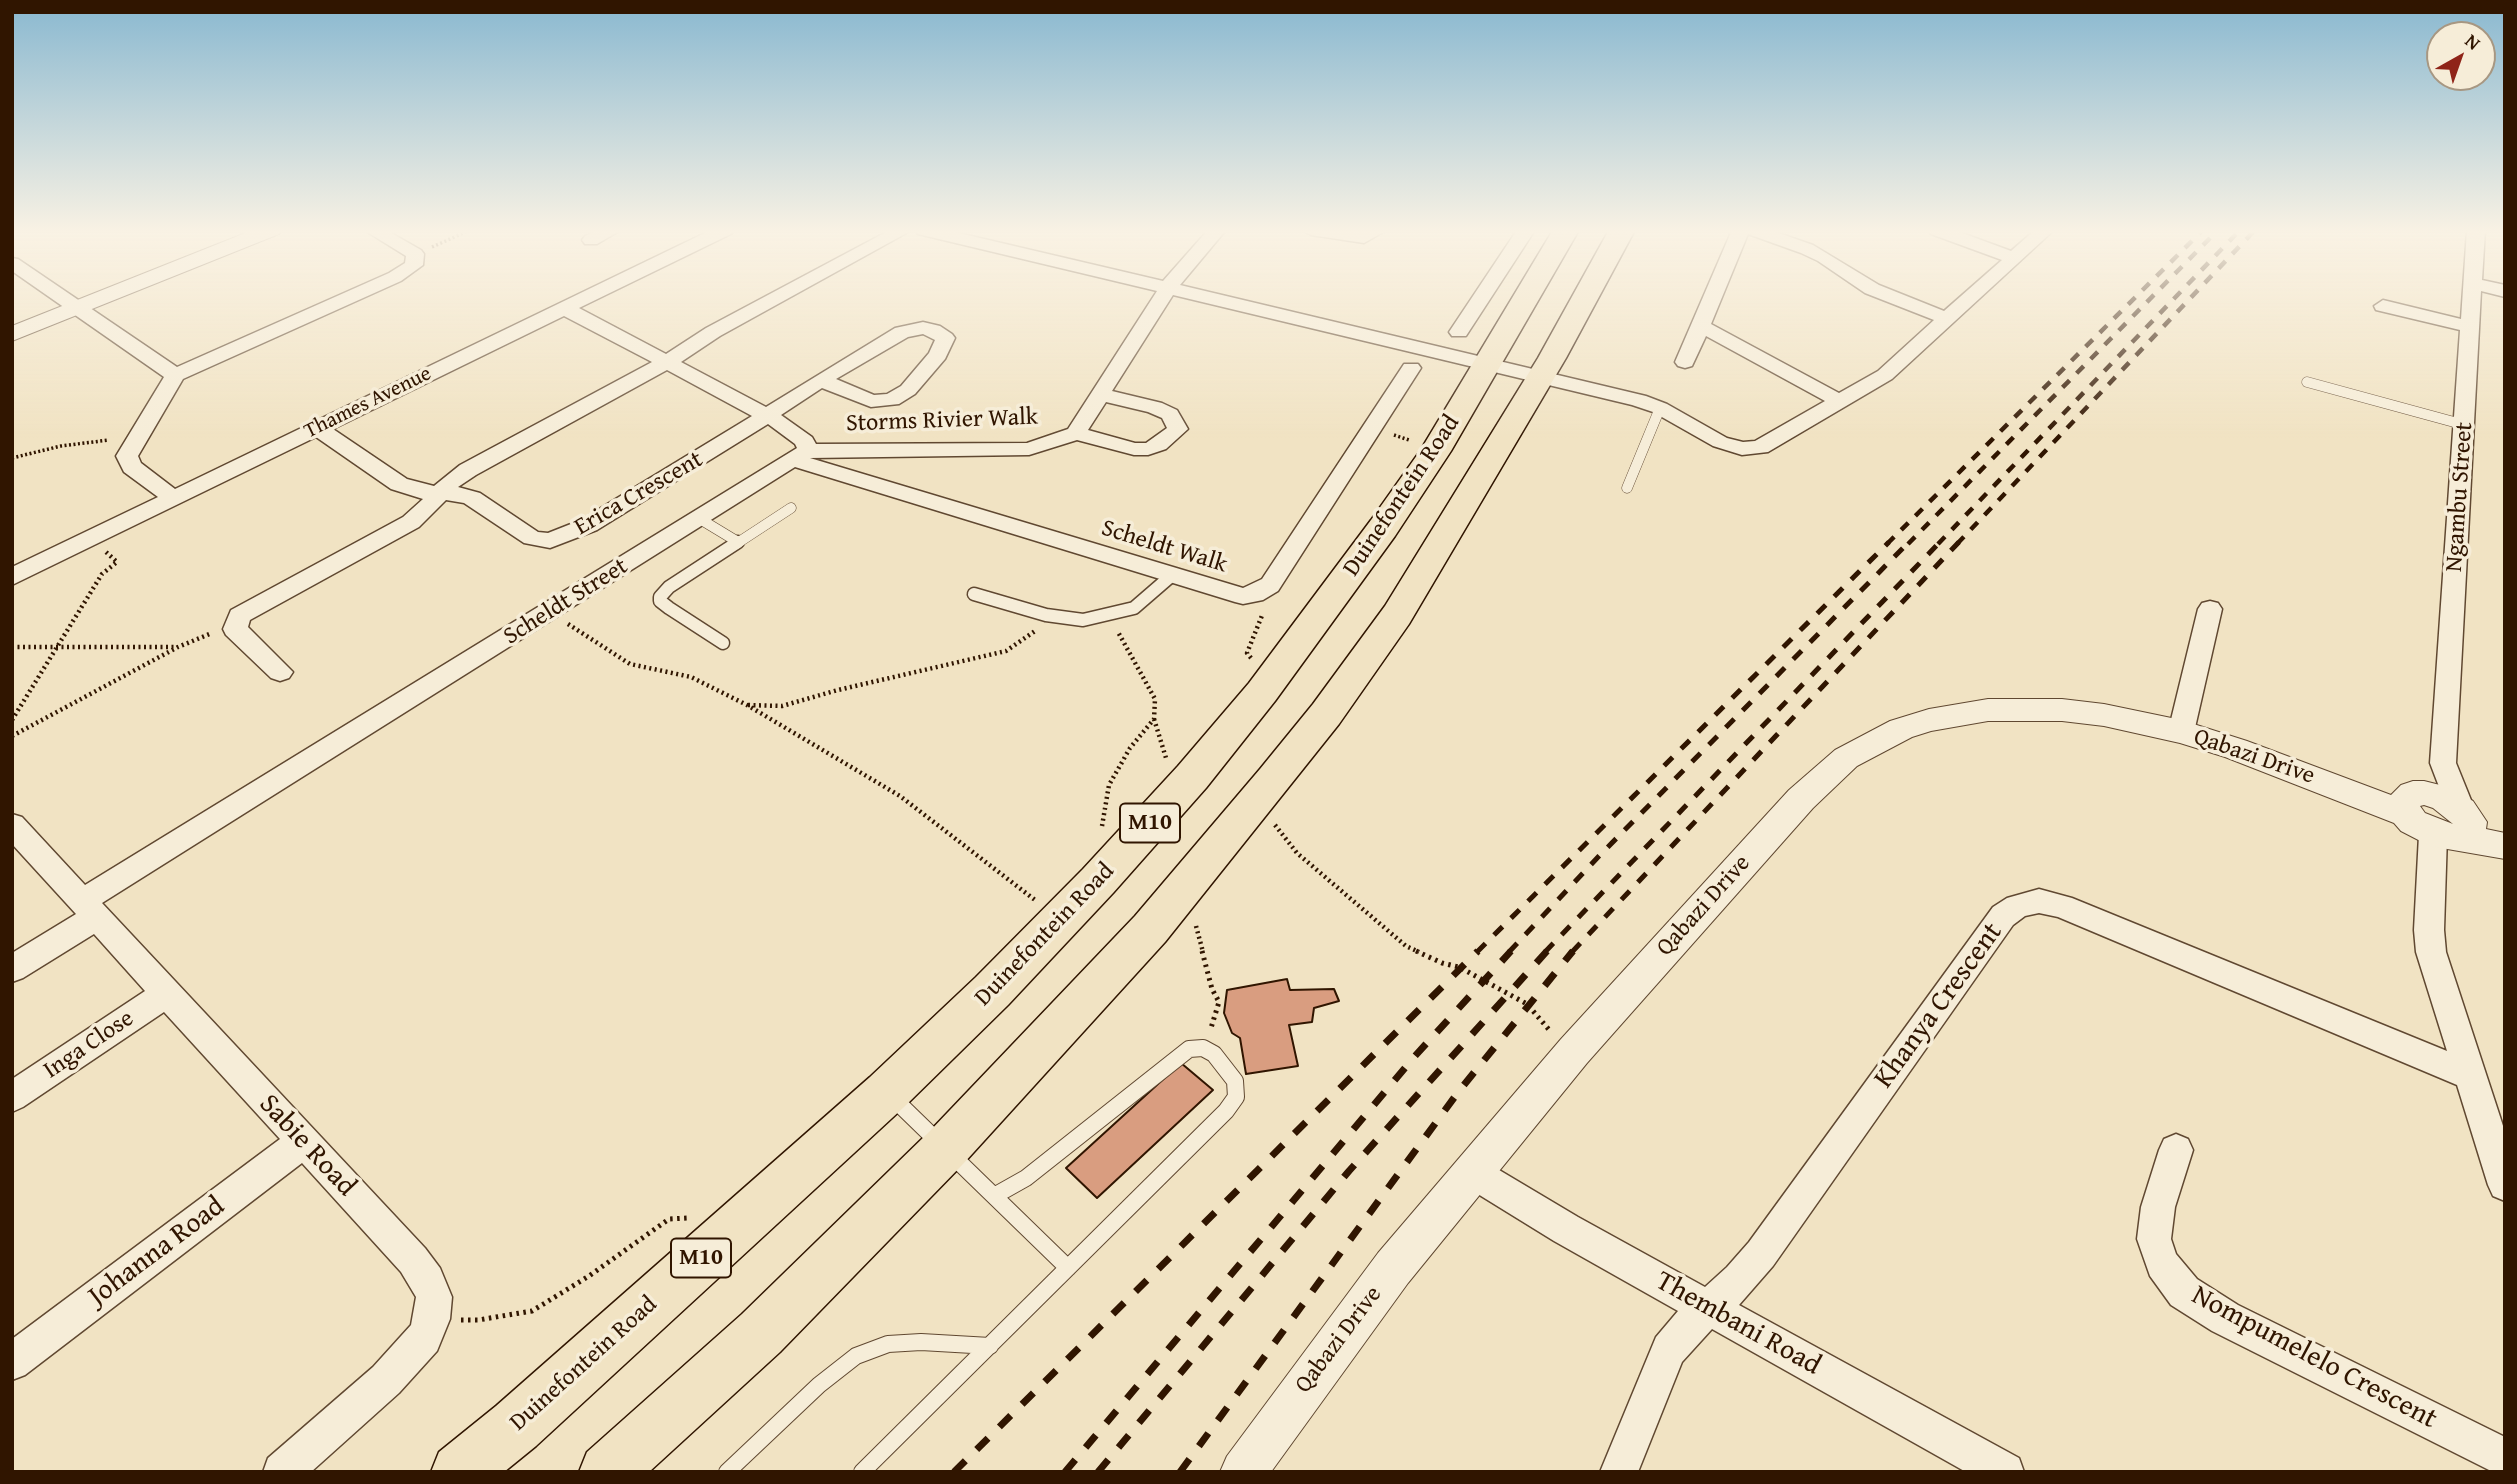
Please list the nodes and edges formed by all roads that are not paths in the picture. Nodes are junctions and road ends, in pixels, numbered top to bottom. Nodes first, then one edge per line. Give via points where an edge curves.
1 (64, 299) edge
2 (98, 299) edge
3 (345, 299) edge
4 (581, 299) edge
5 (774, 299) edge
6 (1161, 299) edge
7 (1224, 299) edge
8 (1481, 299) edge
9 (1525, 299) edge
10 (1584, 299) edge
11 (1712, 299) edge
12 (1898, 299) edge
13 (1969, 299) edge
14 (2473, 299) edge
15 (2383, 306) dead end
16 (77, 308) junction
17 (564, 308) junction
18 (1947, 319) junction
19 (1701, 326) junction
20 (2472, 327) junction
21 (1460, 332) dead end
22 (12, 334) edge
23 (667, 362) junction
24 (1685, 362) dead end
25 (1487, 363) junction
26 (1411, 368) dead end
27 (175, 375) junction
28 (1541, 377) junction
29 (820, 380) junction
30 (2307, 382) dead end
31 (1101, 395) junction
32 (1841, 402) junction
33 (1660, 408) junction
34 (767, 416) junction
35 (2465, 425) junction
36 (317, 428) junction
37 (1076, 433) junction
38 (801, 455) junction
39 (1627, 488) dead end
40 (440, 493) junction
41 (173, 498) junction
42 (791, 508) dead end
43 (700, 519) junction
44 (738, 542) junction
45 (1171, 576) junction
46 (12, 577) edge
47 (974, 594) dead end
48 (2210, 609) dead end
49 (723, 643) dead end
50 (280, 672) dead end
51 (2180, 732) junction
52 (2443, 763) junction
53 (2412, 802) junction
54 (12, 825) edge
55 (2455, 825) junction
56 (2505, 841) edge
57 (2505, 846) edge
58 (88, 910) junction
59 (12, 969) edge
60 (167, 993) junction
61 (2468, 1075) junction
62 (887, 1092) junction
63 (12, 1097) edge
64 (303, 1142) junction
65 (946, 1148) junction
66 (2176, 1150) dead end
67 (1472, 1172) junction
68 (2505, 1185) edge
69 (994, 1196) junction
70 (1068, 1268) junction
71 (1709, 1307) junction
72 (990, 1346) junction
73 (12, 1362) edge
74 (2505, 1457) edge
75 (282, 1472) edge
76 (459, 1472) edge
77 (607, 1472) edge
78 (727, 1472) edge
79 (862, 1472) edge
80 (1243, 1472) edge
81 (1619, 1472) edge
82 (2005, 1472) edge

1 - 16 street
2 - 16 street
3 - 27 street
4 - 17 street, Thames Avenue
5 - 23 street
6 - 31 street
7 - 25 street
8 - 21 street
9 - 25 main road, Duinefontein Road / M10
10 - 28 main road, M10
11 - 19 street
12 - 18 street
13 - 18 street
14 - 20 street, Ngambu Street
15 - 20 street
16 - 22 street
16 - 27 street
17 - 23 street
17 - 36 street, Thames Avenue
18 - 32 street via 1885,375
19 - 24 street
19 - 32 street
20 - 35 street, Ngambu Street
23 - 34 street
23 - 40 street via 468,470
25 - 28 street
25 - 62 main road, Duinefontein Road / M10 via 1383,528 1262,692 1098,881
26 - 45 street, Scheldt Walk via 1270,585 1242,596
27 - 41 street via 127,461
28 - 33 street
28 - 65 main road, M10 via 1397,615 1326,714 1150,929
29 - 29 street via 871,401 892,400 908,390 938,355 946,338 933,330 914,328
29 - 34 street
30 - 35 lane
31 - 37 street
31 - 37 street via 1155,407 1170,414 1178,429 1148,449
32 - 33 street via 1751,449 1731,447
33 - 39 lane
34 - 38 street via 805,441
34 - 40 street, Erica Crescent via 560,539 532,538 472,498
35 - 52 street, Ngambu Street
36 - 40 street via 399,484
36 - 41 street, Thames Avenue
37 - 38 street, Storms Rivier Walk via 1029,449
38 - 43 street, Scheldt Street
38 - 45 street, Scheldt Walk
40 - 50 street via 411,522 248,610 236,623 240,636
41 - 46 street, Thames Avenue
42 - 44 lane
43 - 44 lane
43 - 58 street, Scheldt Street
44 - 49 lane via 660,597 669,608
45 - 47 lane via 1134,607 1083,620
48 - 51 street
51 - 53 street, Qabazi Drive via 2350,790
51 - 67 street, Qabazi Drive via 2062,710 1988,710 1901,729 1846,758 1801,799
52 - 53 street, Ngambu Street
52 - 55 street, Ngambu Street
53 - 55 street, Qabazi Drive via 2413,822
54 - 58 street, Sabie Road
55 - 56 street, Qabazi Drive
55 - 57 street
55 - 61 street, Ngambu Street via 2429,930 2431,952
58 - 59 street, Scheldt Street
58 - 60 street, Sabie Road
60 - 63 street, Inga Close
60 - 64 street, Sabie Road
61 - 68 street, Ngambu Street
61 - 71 street, Khanya Crescent via 2062,906 2039,901 2017,906 2003,916 1761,1254
62 - 65 lane
62 - 76 main road, Duinefontein Road / M10
64 - 73 street, Johanna Road
64 - 75 street, Sabie Road via 413,1260 434,1297 424,1338 408,1358
65 - 69 lane
65 - 77 main road, M10 via 761,1333
66 - 74 street, Nompumelelo Crescent via 2158,1207 2154,1239 2162,1264 2184,1292 2225,1318
67 - 71 street, Thembani Road
67 - 80 street, Qabazi Drive via 1393,1268
69 - 70 lane
69 - 70 lane via 1026,1178 1175,1056 1203,1048 1214,1054 1235,1081 1236,1097
70 - 72 lane
71 - 81 street, Khanya Crescent via 1669,1350
71 - 82 street, Thembani Road
72 - 78 lane via 888,1344 856,1356
72 - 79 lane

